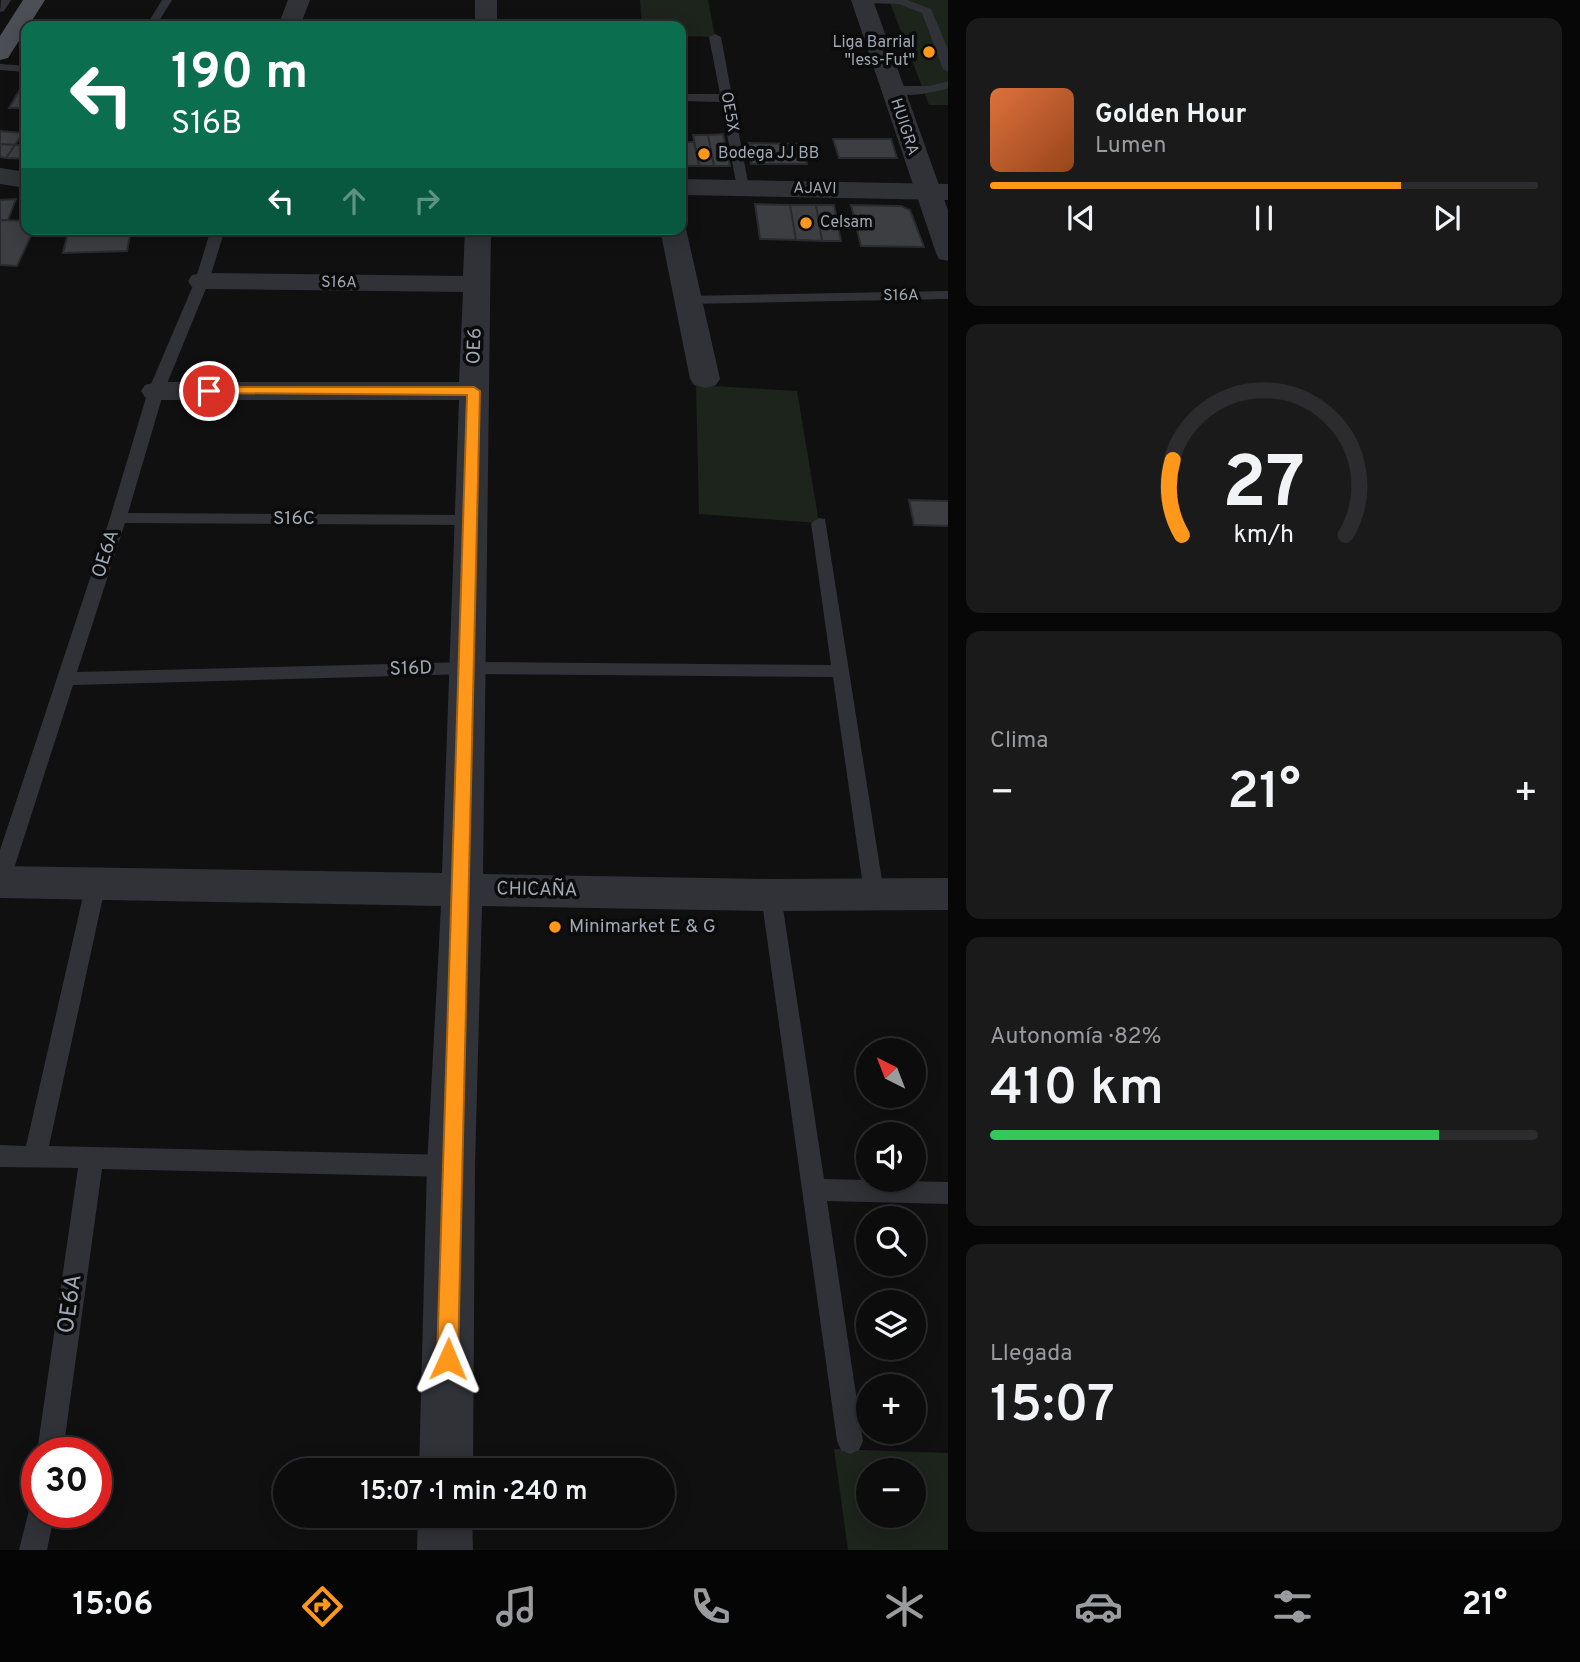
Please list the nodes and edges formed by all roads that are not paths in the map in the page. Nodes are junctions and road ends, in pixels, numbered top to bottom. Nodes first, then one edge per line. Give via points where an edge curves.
1 (6, 0) edge
2 (34, 0) edge
3 (167, 0) edge
4 (299, 0) edge
5 (486, 0) edge
6 (862, 0) edge
7 (0, 9) edge
8 (154, 21) edge
9 (291, 21) edge
10 (486, 21) edge
11 (715, 37) dead end
12 (0, 53) edge
13 (0, 67) edge
14 (21, 69) edge
15 (948, 69) edge
16 (948, 84) edge
17 (892, 90) junction
18 (686, 98) edge
19 (726, 98) junction
20 (0, 176) edge
21 (21, 181) edge
22 (21, 183) edge
23 (686, 187) edge
24 (0, 188) edge
25 (743, 188) junction
26 (937, 192) edge
27 (216, 235) edge
28 (478, 235) edge
29 (674, 235) edge
30 (948, 254) edge
31 (201, 282) junction
32 (476, 284) junction
33 (948, 295) edge
34 (686, 300) junction
35 (705, 379) dead end
36 (156, 391) junction
37 (474, 391) junction
38 (118, 518) junction
39 (470, 520) junction
40 (819, 523) dead end
41 (468, 667) junction
42 (841, 671) junction
43 (65, 678) junction
44 (0, 882) edge
45 (96, 883) junction
46 (462, 888) junction
47 (874, 893) junction
48 (948, 894) edge
49 (771, 895) junction
50 (0, 1156) edge
51 (35, 1156) junction
52 (92, 1156) junction
53 (451, 1166) junction
54 (814, 1190) junction
55 (948, 1193) edge
56 (52, 1437) edge
57 (850, 1441) dead end
58 (446, 1458) edge
59 (38, 1528) edge
60 (445, 1528) edge
61 (33, 1550) edge
62 (444, 1550) edge

1 - 7 lane
2 - 12 main road
3 - 8 lane
4 - 9 street
5 - 10 street
6 - 15 lane via 900,1 927,11
6 - 17 street, HUIGRA
11 - 19 lane, OE5X
13 - 14 lane
16 - 17 lane via 930,90
17 - 26 street, HUIGRA
18 - 19 lane
19 - 25 lane, OE5X
20 - 21 street
22 - 24 street
23 - 25 street, AJAVI
25 - 26 street, AJAVI
26 - 30 street, HUIGRA
27 - 31 lane, OE6A
28 - 32 street, OE6
29 - 34 street
31 - 32 street, S16A
31 - 36 lane, OE6A
32 - 37 street, OE6
33 - 34 lane, S16A
34 - 35 street
36 - 37 street
36 - 38 lane, OE6A
37 - 39 street, OE6
38 - 39 lane, S16C
38 - 43 lane, OE6A
39 - 41 street, OE6
40 - 42 lane
41 - 42 lane, S16D
41 - 43 lane, S16D
41 - 46 street, OE6
42 - 47 lane
43 - 44 lane, OE6A
44 - 45 street, CHICAÑA
45 - 46 street, CHICAÑA
45 - 51 lane
46 - 49 street, CHICAÑA
46 - 53 street, OE6
47 - 48 street, CHICAÑA
47 - 49 street, CHICAÑA
49 - 54 lane
50 - 51 lane
51 - 52 lane
52 - 53 lane
52 - 56 lane, OE6A
53 - 58 street, OE6
54 - 55 lane
54 - 57 lane
59 - 61 lane
60 - 62 street

